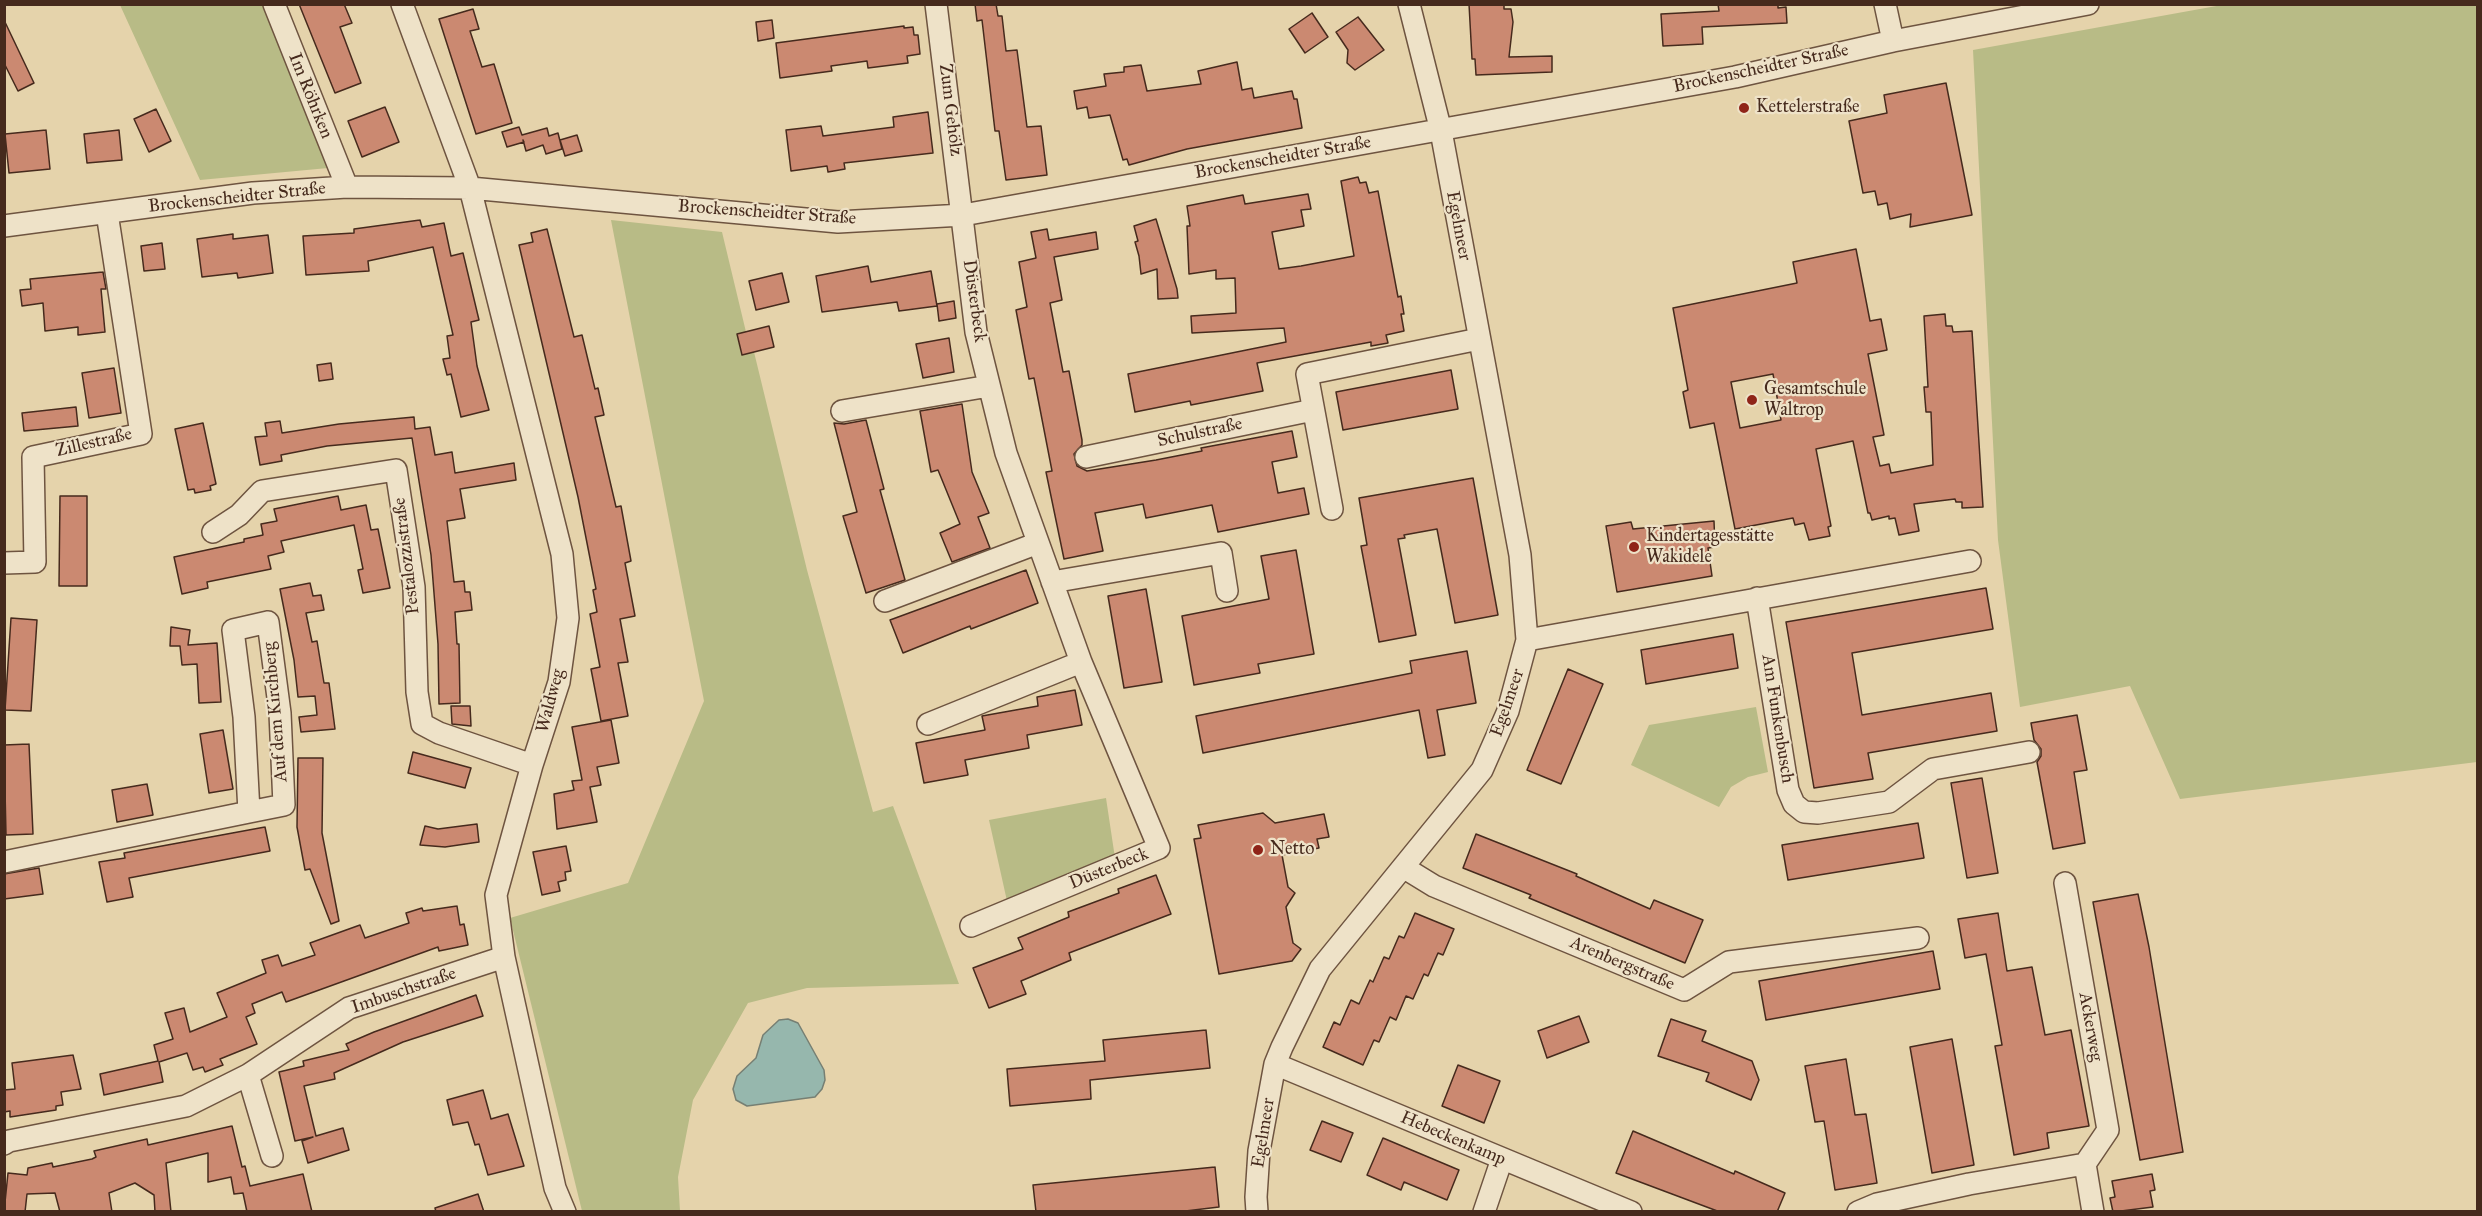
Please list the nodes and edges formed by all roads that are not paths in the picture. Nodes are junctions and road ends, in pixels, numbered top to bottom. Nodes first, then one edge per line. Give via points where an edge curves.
1 (274, 4) edge
2 (402, 4) edge
3 (936, 4) edge
4 (1409, 4) edge
5 (1885, 4) edge
6 (2088, 4) edge
7 (1893, 41) junction
8 (1440, 131) junction
9 (347, 187) junction
10 (470, 188) junction
11 (107, 213) junction
12 (963, 214) junction
13 (4, 226) edge
14 (1479, 339) junction
15 (990, 386) junction
16 (1313, 410) junction
17 (842, 411) dead end
18 (1086, 457) dead end
19 (1332, 509) dead end
20 (213, 532) dead end
21 (1038, 543) junction
22 (1970, 561) dead end
23 (4, 563) edge
24 (1052, 582) junction
25 (1227, 591) dead end
26 (1757, 598) junction
27 (885, 601) dead end
28 (1527, 640) junction
29 (1081, 662) junction
30 (928, 724) dead end
31 (2028, 752) dead end
32 (532, 765) junction
33 (249, 812) junction
34 (4, 862) edge
35 (1403, 867) junction
36 (2065, 883) dead end
37 (971, 926) dead end
38 (1918, 938) dead end
39 (504, 957) junction
40 (1275, 1064) junction
41 (248, 1075) junction
42 (4, 1144) edge
43 (272, 1156) dead end
44 (1502, 1160) junction
45 (2085, 1164) junction
46 (565, 1212) edge
47 (1257, 1212) edge
48 (1484, 1212) edge
49 (1631, 1212) edge
50 (1858, 1212) edge
51 (2093, 1212) edge

1 - 9 street, Im Röhrken
2 - 10 street
3 - 12 street, Zum Gehölz
4 - 8 street
5 - 7 street
6 - 7 street, Brockenscheidter Straße
7 - 8 street, Brockenscheidter Straße via 1735,77
8 - 12 street, Brockenscheidter Straße
8 - 14 street, Egelmeer
9 - 10 street, Brockenscheidter Straße
9 - 11 street, Brockenscheidter Straße via 264,192
10 - 12 street, Brockenscheidter Straße via 838,222
10 - 32 street, Waldweg via 562,554 568,618 559,682
11 - 13 street, Brockenscheidter Straße
11 - 23 street, Zillestraße via 141,434 33,457 35,562
12 - 15 street, Düsterbeck via 976,332
14 - 16 street via 1307,374
14 - 28 street, Egelmeer via 1520,555
15 - 17 street
15 - 21 street, Düsterbeck via 1006,453
16 - 18 street, Schulstraße
16 - 19 street
20 - 32 street, Pestalozzistraße via 239,515 262,491 396,470 414,587 417,692 422,724
21 - 24 street, Düsterbeck
21 - 27 street
22 - 26 street
24 - 25 street via 1221,553
24 - 29 street, Düsterbeck
26 - 28 street
26 - 31 street, Am Funkenbusch via 1788,790 1794,804 1804,812 1889,802 1933,769
28 - 35 street, Egelmeer via 1508,711 1482,770
29 - 30 street
29 - 37 street, Düsterbeck via 1159,848
32 - 39 street, Waldweg via 496,895
33 - 33 street, Auf dem Kirchberg via 284,805 280,713 268,622 233,630 244,717
33 - 34 street, Auf dem Kirchberg
35 - 38 street, Arenbergstraße via 1434,886 1684,990 1729,962
35 - 40 street, Egelmeer via 1320,969
36 - 45 street, Ackerweg via 2108,1130
39 - 41 street, Imbuschstraße via 349,1008
39 - 46 street, Waldweg via 555,1188
40 - 44 street, Hebeckenkamp
40 - 47 street, Egelmeer via 1259,1151
41 - 42 street, Imbuschstraße via 186,1106
41 - 43 street
44 - 48 street
44 - 49 street, Hebeckenkamp
45 - 50 street via 1969,1184 1876,1204
45 - 51 street

